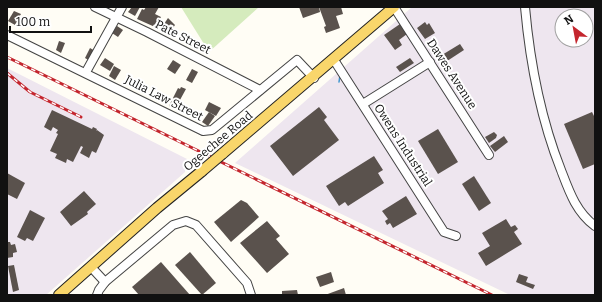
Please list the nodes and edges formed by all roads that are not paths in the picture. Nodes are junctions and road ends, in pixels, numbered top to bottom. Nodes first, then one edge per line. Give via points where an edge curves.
1 (94, 7) edge
2 (122, 7) edge
3 (394, 7) edge
4 (525, 7) edge
5 (116, 17) junction
6 (7, 35) edge
7 (334, 60) junction
8 (430, 62) junction
9 (86, 72) junction
10 (314, 78) junction
11 (260, 90) junction
12 (362, 104) junction
13 (489, 155) dead end
14 (595, 226) edge
15 (456, 236) dead end
16 (91, 267) junction
17 (105, 282) junction
18 (59, 295) edge
19 (97, 295) edge
20 (251, 295) edge

1 - 5 street, Pate Street
2 - 5 street
3 - 7 main road, Ogeechee Road
3 - 8 street, Dawes Avenue
4 - 14 street via 541,115 572,198 579,211
5 - 9 street
5 - 11 street, Pate Street
6 - 9 street, Julia Law Street
7 - 10 main road, Ogeechee Road
7 - 12 street, Owens Industrial
8 - 12 street
8 - 13 street, Dawes Avenue
9 - 11 street, Julia Law Street via 203,131 212,130
10 - 11 street, Julia Law Street via 297,60
10 - 16 main road, Ogeechee Road, bridge via 156,208
12 - 15 street, Owens Industrial via 444,232
16 - 17 street
16 - 18 main road, Ogeechee Road
17 - 19 street
17 - 20 street via 173,225 186,221 196,225 238,272 247,283

